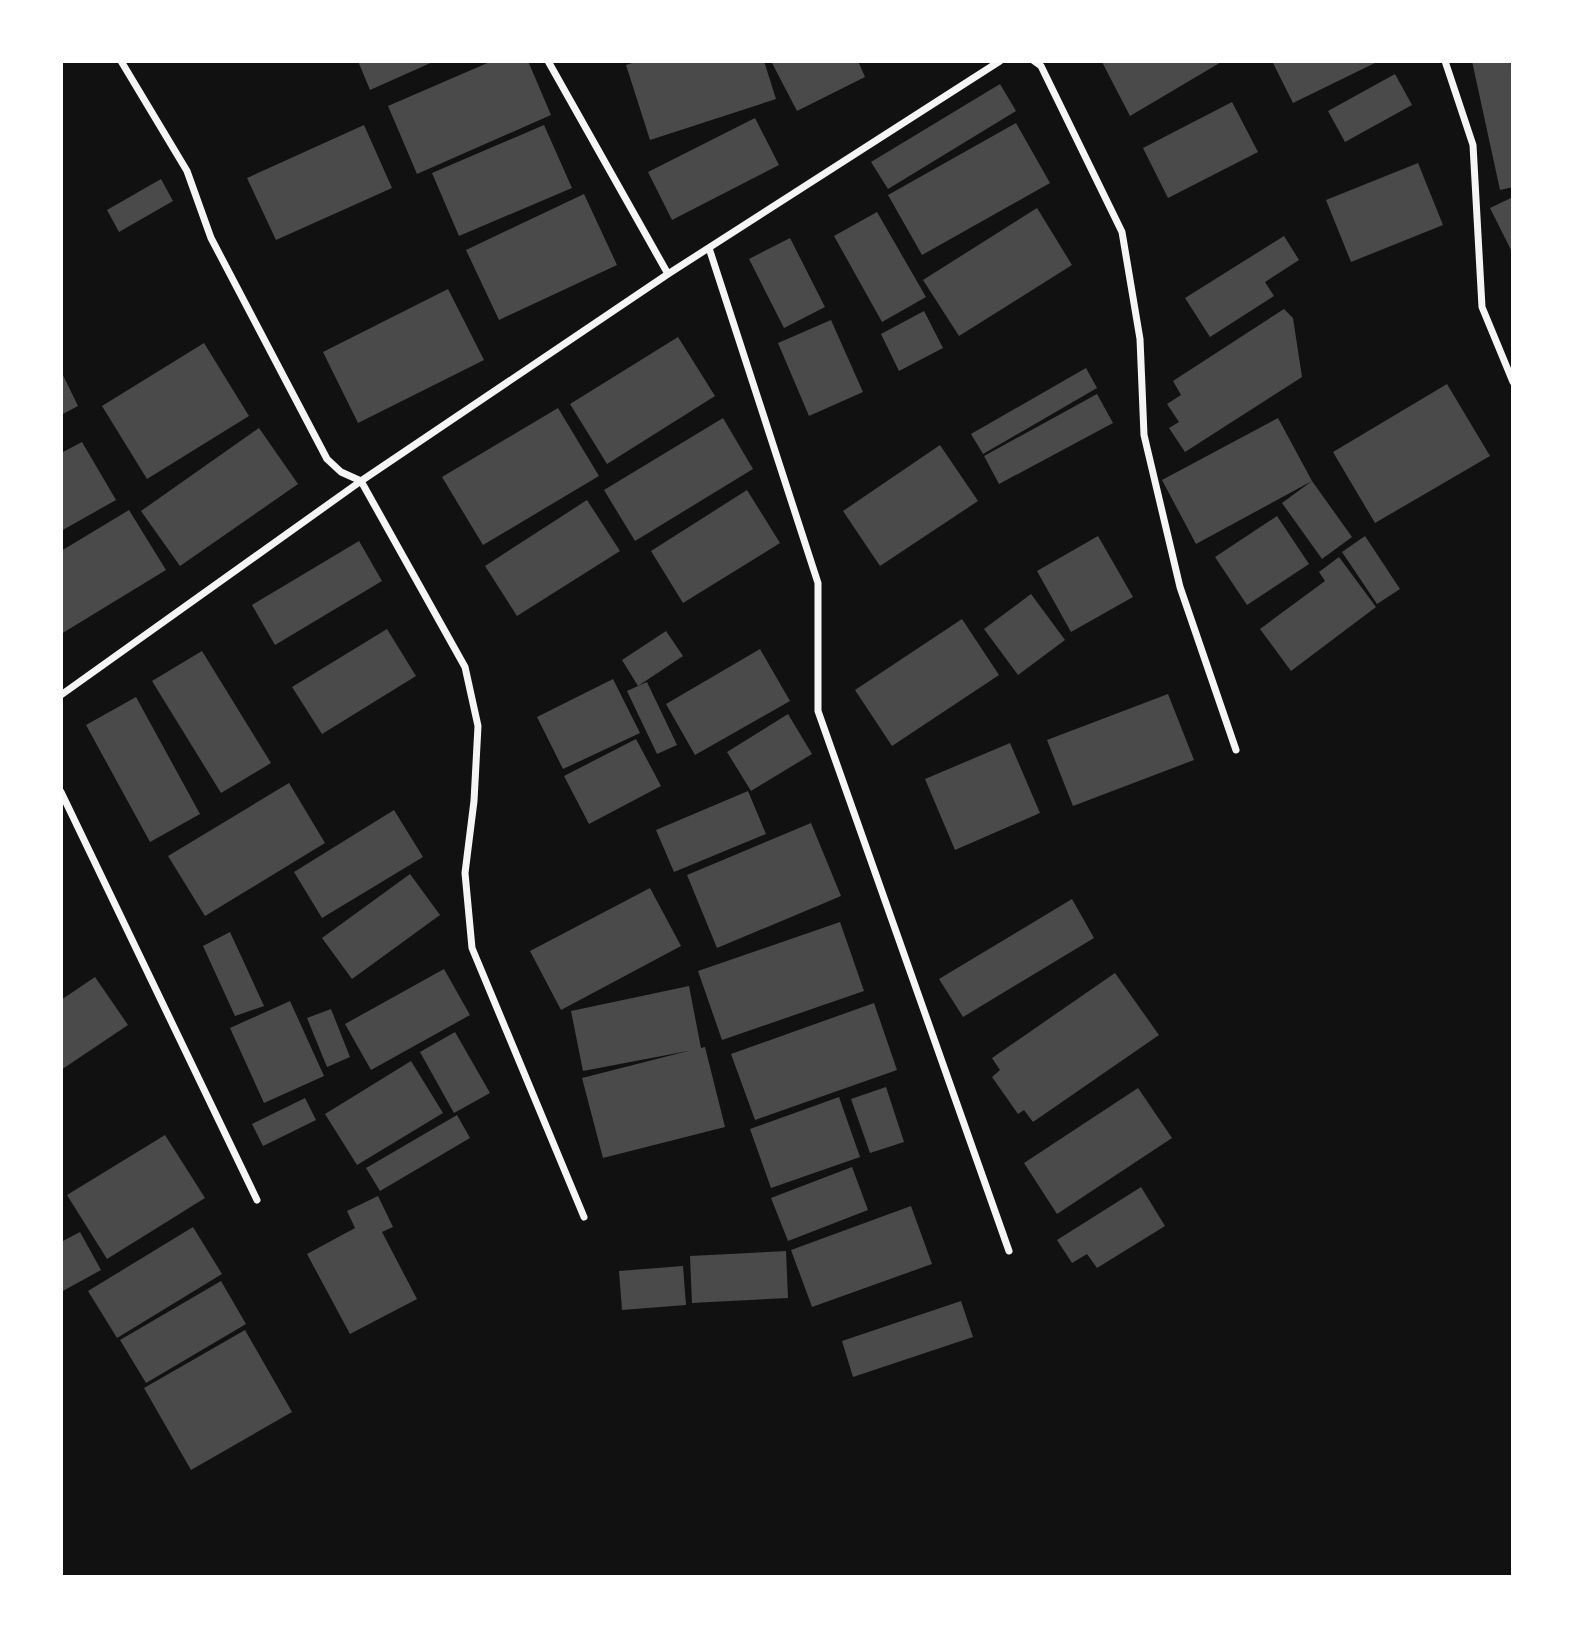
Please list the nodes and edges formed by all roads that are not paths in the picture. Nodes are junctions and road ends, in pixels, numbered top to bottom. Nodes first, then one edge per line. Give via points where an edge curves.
1 (121, 61) edge
2 (548, 61) edge
3 (1000, 61) edge
4 (1034, 61) edge
5 (1445, 61) edge
6 (709, 248) junction
7 (668, 274) junction
8 (1513, 382) edge
9 (361, 481) junction
10 (61, 695) edge
11 (1236, 750) dead end
12 (61, 792) edge
13 (257, 1200) dead end
14 (584, 1217) dead end
15 (1009, 1251) dead end

1 - 9 street via 187,171 211,238 327,459
2 - 7 street
3 - 6 street
4 - 11 street via 1041,66 1122,232 1140,339 1143,435 1180,587
5 - 8 street via 1473,145 1482,307
6 - 7 street
6 - 15 street via 818,583 818,711
7 - 9 street
9 - 10 street
9 - 14 street via 465,667 478,726 465,873 472,948
12 - 13 street

